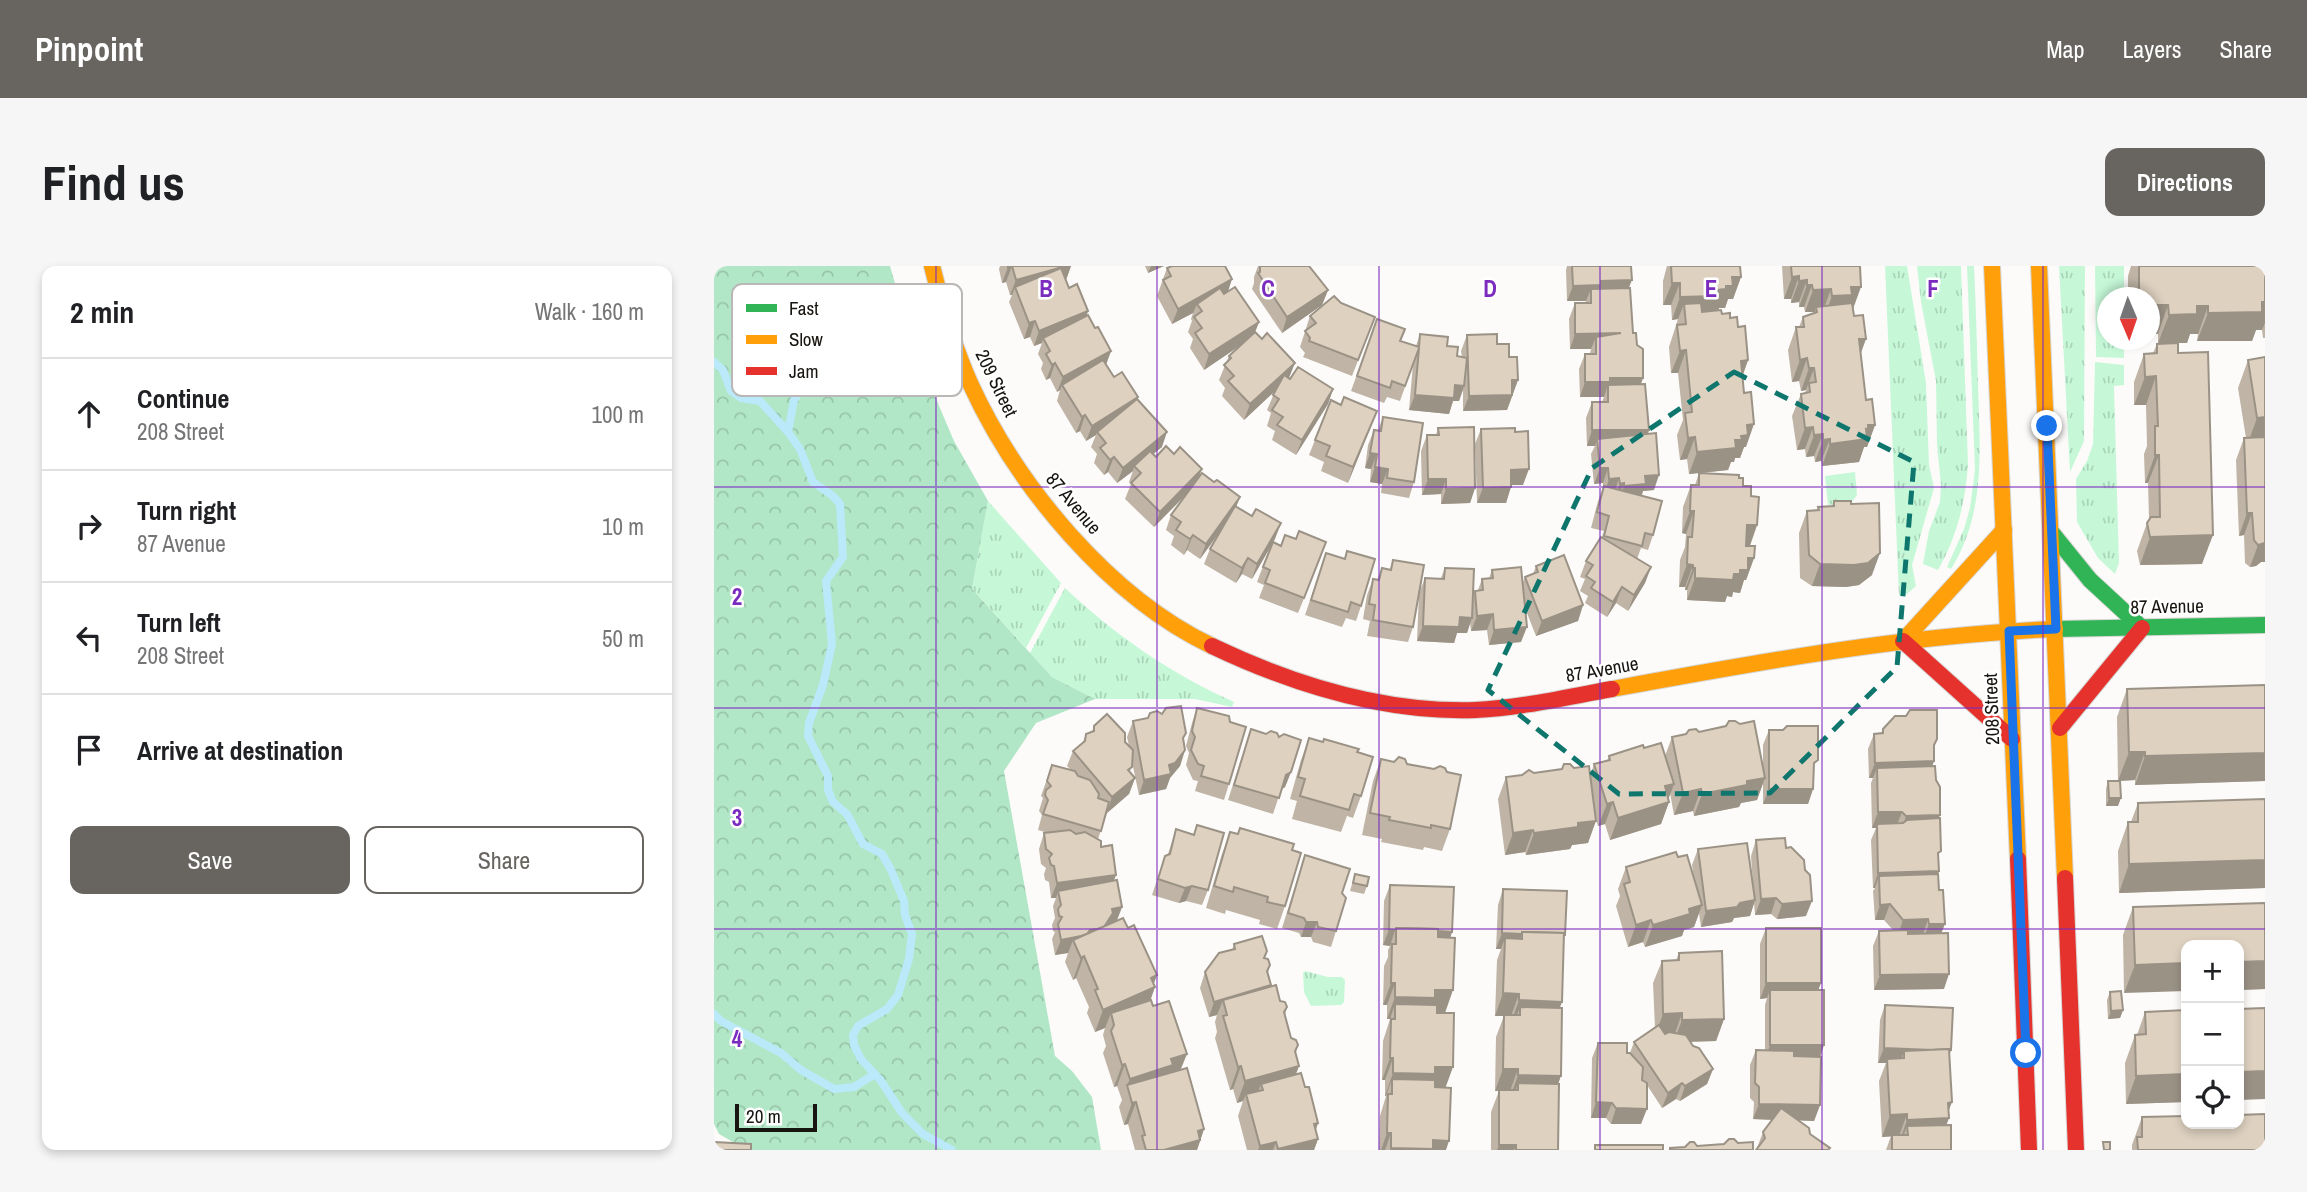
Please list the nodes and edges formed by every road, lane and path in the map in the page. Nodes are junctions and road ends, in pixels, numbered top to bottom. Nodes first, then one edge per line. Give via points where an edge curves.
1 (932, 266) edge
2 (1992, 266) edge
3 (2039, 266) edge
4 (936, 284) edge
5 (962, 359) edge
6 (1023, 474) joint
7 (2004, 530) junction
8 (2052, 533) junction
9 (2265, 625) edge
10 (2142, 628) junction
11 (2056, 629) junction
12 (2009, 631) junction
13 (1903, 641) junction
14 (2060, 728) junction
15 (2012, 739) junction
16 (2029, 1150) edge
17 (2076, 1150) edge

1 - 4 main road, 209 Street
2 - 7 main road, 208 Street
3 - 8 main road
5 - 6 main road, 209 Street via 978,399
6 - 13 main road, 87 Avenue via 1087,552 1132,595 1166,619 1202,641 1280,676 1361,700 1472,710
7 - 12 main road, 208 Street
7 - 13 main road
8 - 10 main road via 2090,580
8 - 11 main road
9 - 10 main road, 87 Avenue
10 - 11 main road, 87 Avenue
10 - 14 main road
11 - 12 main road, 87 Avenue
11 - 14 main road
12 - 13 main road, 87 Avenue
12 - 15 main road, 208 Street
13 - 15 main road
14 - 17 main road
15 - 16 main road, 208 Street

